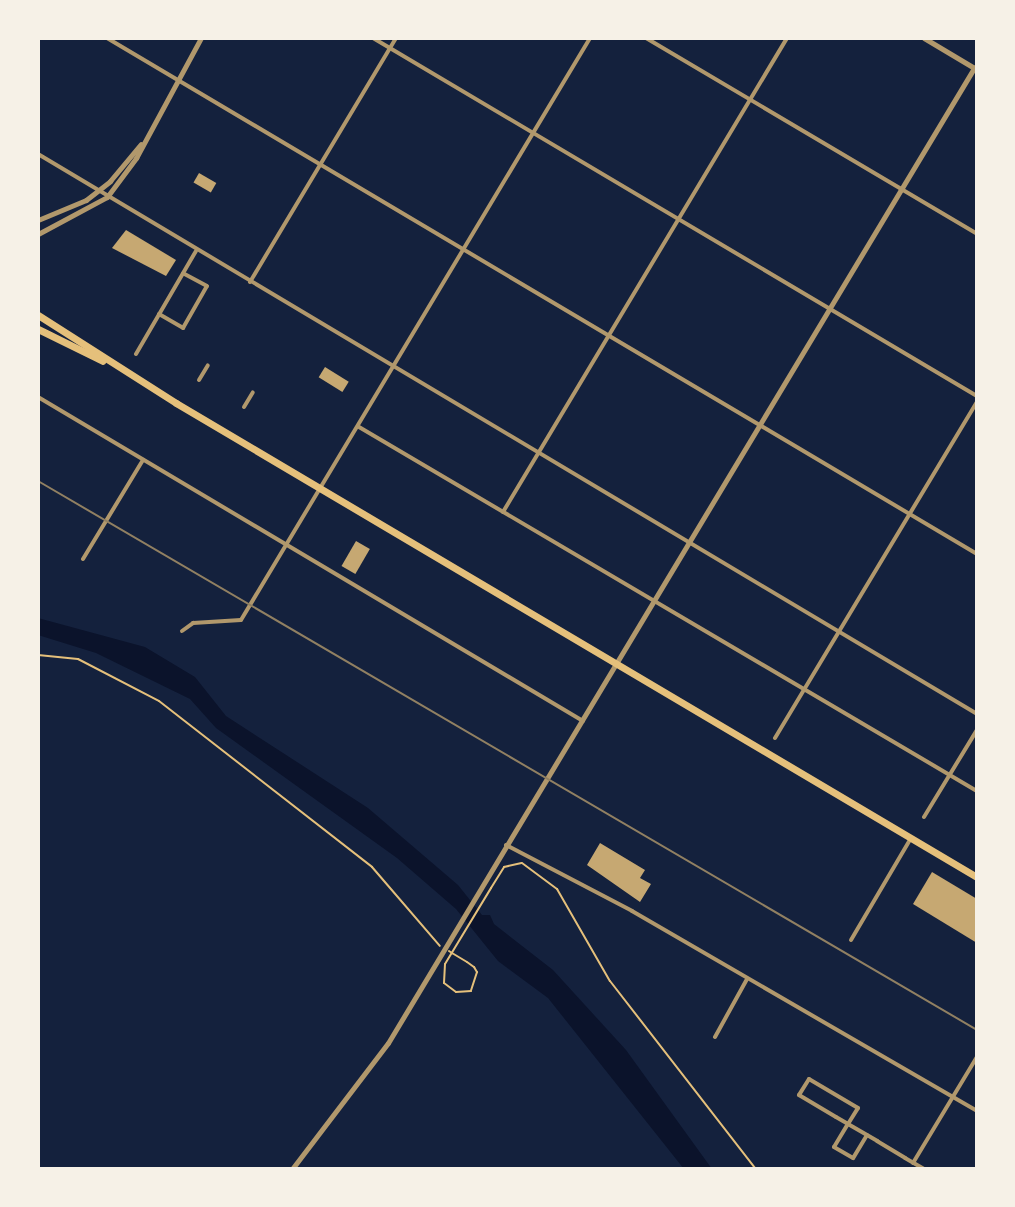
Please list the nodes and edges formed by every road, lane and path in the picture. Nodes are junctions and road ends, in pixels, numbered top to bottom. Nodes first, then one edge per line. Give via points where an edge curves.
1 (107, 38) edge
2 (201, 38) edge
3 (373, 38) edge
4 (396, 38) edge
5 (590, 38) edge
6 (646, 38) edge
7 (787, 38) edge
8 (924, 38) edge
9 (390, 48) junction
10 (976, 69) edge
11 (176, 80) junction
12 (750, 100) junction
13 (534, 133) junction
14 (143, 142) junction
15 (38, 154) edge
16 (320, 164) junction
17 (901, 190) junction
18 (97, 191) junction
19 (107, 197) junction
20 (679, 219) junction
21 (38, 220) edge
22 (38, 234) edge
23 (977, 234) edge
24 (464, 250) junction
25 (196, 251) junction
26 (183, 273) junction
27 (250, 282) junction
28 (830, 308) junction
29 (159, 314) junction
30 (38, 315) edge
31 (38, 329) edge
32 (609, 335) junction
33 (136, 354) dead end
34 (208, 365) dead end
35 (116, 367) junction
36 (394, 368) junction
37 (199, 380) dead end
38 (253, 392) dead end
39 (977, 396) edge
40 (38, 397) edge
41 (977, 402) edge
42 (244, 407) dead end
43 (761, 424) junction
44 (359, 427) junction
45 (538, 453) junction
46 (143, 460) junction
47 (322, 488) junction
48 (503, 512) junction
49 (910, 514) junction
50 (690, 543) junction
51 (288, 545) junction
52 (977, 554) edge
53 (83, 559) dead end
54 (655, 601) junction
55 (182, 631) dead end
56 (840, 631) junction
57 (38, 655) edge
58 (618, 663) junction
59 (804, 690) junction
60 (977, 714) edge
61 (583, 721) junction
62 (977, 730) edge
63 (775, 738) dead end
64 (950, 775) junction
65 (977, 791) edge
66 (924, 817) dead end
67 (911, 838) junction
68 (506, 845) junction
69 (977, 877) edge
70 (851, 940) dead end
71 (747, 979) junction
72 (715, 1037) dead end
73 (977, 1057) edge
74 (952, 1098) junction
75 (977, 1111) edge
76 (848, 1124) junction
77 (867, 1135) junction
78 (913, 1163) junction
79 (292, 1169) edge
80 (756, 1169) edge
81 (924, 1169) edge

1 - 11 street
2 - 11 street
3 - 9 street
4 - 9 street
5 - 13 street
6 - 12 street
7 - 12 street
8 - 10 street
9 - 13 street
9 - 16 street
10 - 17 street
11 - 14 street
11 - 16 street
12 - 17 street
12 - 20 street
13 - 20 street
13 - 24 street
14 - 18 street
14 - 19 street
15 - 18 street
16 - 24 street
16 - 27 street
17 - 23 street
17 - 28 street
18 - 19 street
18 - 21 street via 70,210
19 - 22 street
19 - 25 street
20 - 28 street
20 - 32 street
24 - 32 street
24 - 36 street
25 - 26 street
25 - 27 street
26 - 29 street
26 - 29 street via 207,286 183,328
27 - 36 street
28 - 39 street
28 - 43 street
29 - 33 street
30 - 35 highway
31 - 35 highway
32 - 43 street
32 - 45 street
34 - 37 street
35 - 47 highway
36 - 44 street
36 - 45 street
38 - 42 street
40 - 46 street
41 - 49 street
43 - 49 street
43 - 50 street
44 - 47 street
44 - 48 street
45 - 48 street
45 - 50 street
46 - 51 street
46 - 53 street
47 - 51 street
47 - 58 highway
48 - 54 street
49 - 52 street
49 - 56 street
50 - 54 street
50 - 56 street
51 - 55 street via 241,620 193,623
51 - 61 street
54 - 58 street
54 - 59 street
56 - 59 street
56 - 60 street
57 - 80 path via 67,655 134,684 280,793 389,884 433,942 474,967 479,977 475,988 462,994 450,989 444,983 445,964 496,880 504,867 516,861 557,889 610,981
58 - 61 street
58 - 67 highway
59 - 63 street
59 - 64 street
61 - 68 street
62 - 64 street
64 - 65 street
64 - 66 street
67 - 69 highway
67 - 70 street
68 - 71 street
68 - 79 street via 388,1043
71 - 72 street
71 - 74 street
73 - 74 street
74 - 75 street
74 - 78 street
76 - 76 street via 799,1095 809,1079 858,1108
76 - 77 street
76 - 77 street via 834,1147 853,1158
77 - 78 street
78 - 81 street

